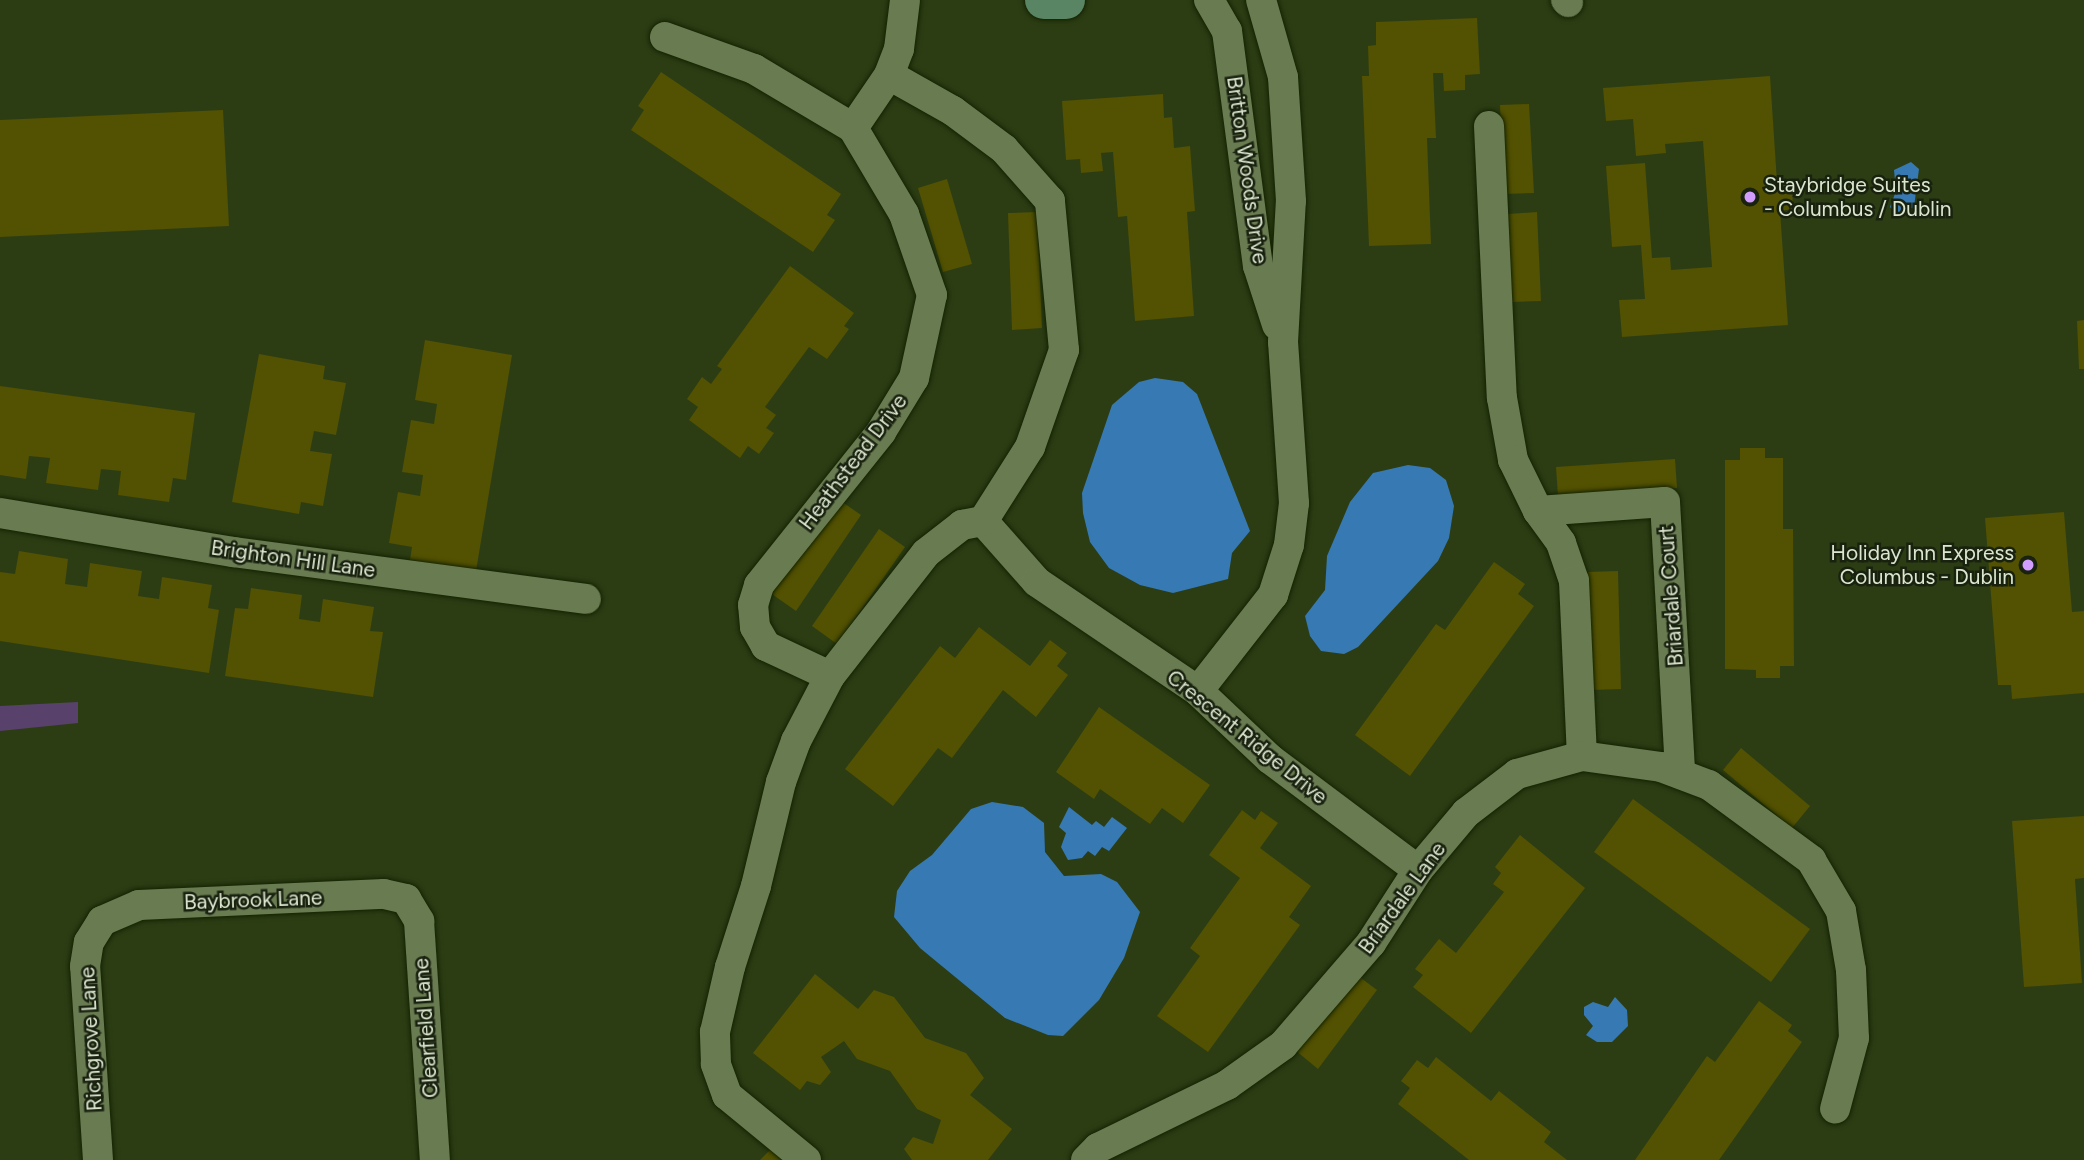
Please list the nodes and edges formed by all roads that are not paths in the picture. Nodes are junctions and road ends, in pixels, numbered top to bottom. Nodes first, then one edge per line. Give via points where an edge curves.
1 (905, 0) edge
2 (1044, 0) edge
3 (1066, 0) edge
4 (1209, 0) edge
5 (1261, 0) edge
6 (665, 37) dead end
7 (889, 75) junction
8 (1489, 126) dead end
9 (853, 128) junction
10 (1283, 342) junction
11 (1538, 512) junction
12 (0, 513) edge
13 (983, 521) junction
14 (586, 599) dead end
15 (830, 676) junction
16 (1198, 691) junction
17 (1583, 756) junction
18 (1680, 774) junction
19 (1418, 870) junction
20 (407, 899) joint
21 (102, 921) joint
22 (1835, 1110) dead end
23 (98, 1160) edge
24 (435, 1160) edge
25 (806, 1160) edge
26 (1086, 1160) edge

1 - 7 street via 899,49
2 - 3 main road
4 - 10 street, Britton Woods Drive via 1227,32 1258,267
5 - 10 street, Britton Woods Drive via 1283,77 1292,201
6 - 9 street, Heathstead Drive via 754,69
7 - 9 street
7 - 13 street via 953,111 1004,149 1050,201 1064,350 1030,447
8 - 11 street via 1502,398 1513,460
9 - 15 street, Heathstead Drive via 904,214 932,295 914,378 904,398 760,585 753,606 755,627 766,646
10 - 16 street, Britton Woods Drive via 1293,434 1289,545 1273,595
11 - 17 street via 1561,543 1574,581
11 - 18 street, Briardale Court via 1665,502
12 - 14 street, Brighton Hill Lane via 234,552
13 - 15 street via 962,525 926,553
13 - 16 street, Crescent Ridge Drive via 1037,582
15 - 25 street via 796,741 781,782 715,1031 716,1064 727,1095
16 - 19 street, Crescent Ridge Drive via 1270,759
17 - 18 street, Briardale Lane via 1648,764
17 - 19 street, Briardale Lane via 1517,774 1492,790
18 - 22 street, Briardale Lane via 1709,785 1811,860 1841,911 1851,970 1854,1038
19 - 26 street, Briardale Lane via 1371,943 1283,1045 1227,1085 1098,1148
20 - 21 street, Baybrook Lane via 384,894 139,905
20 - 24 street, Clearfield Lane via 419,921
21 - 23 street, Richgrove Lane via 89,942 85,966

